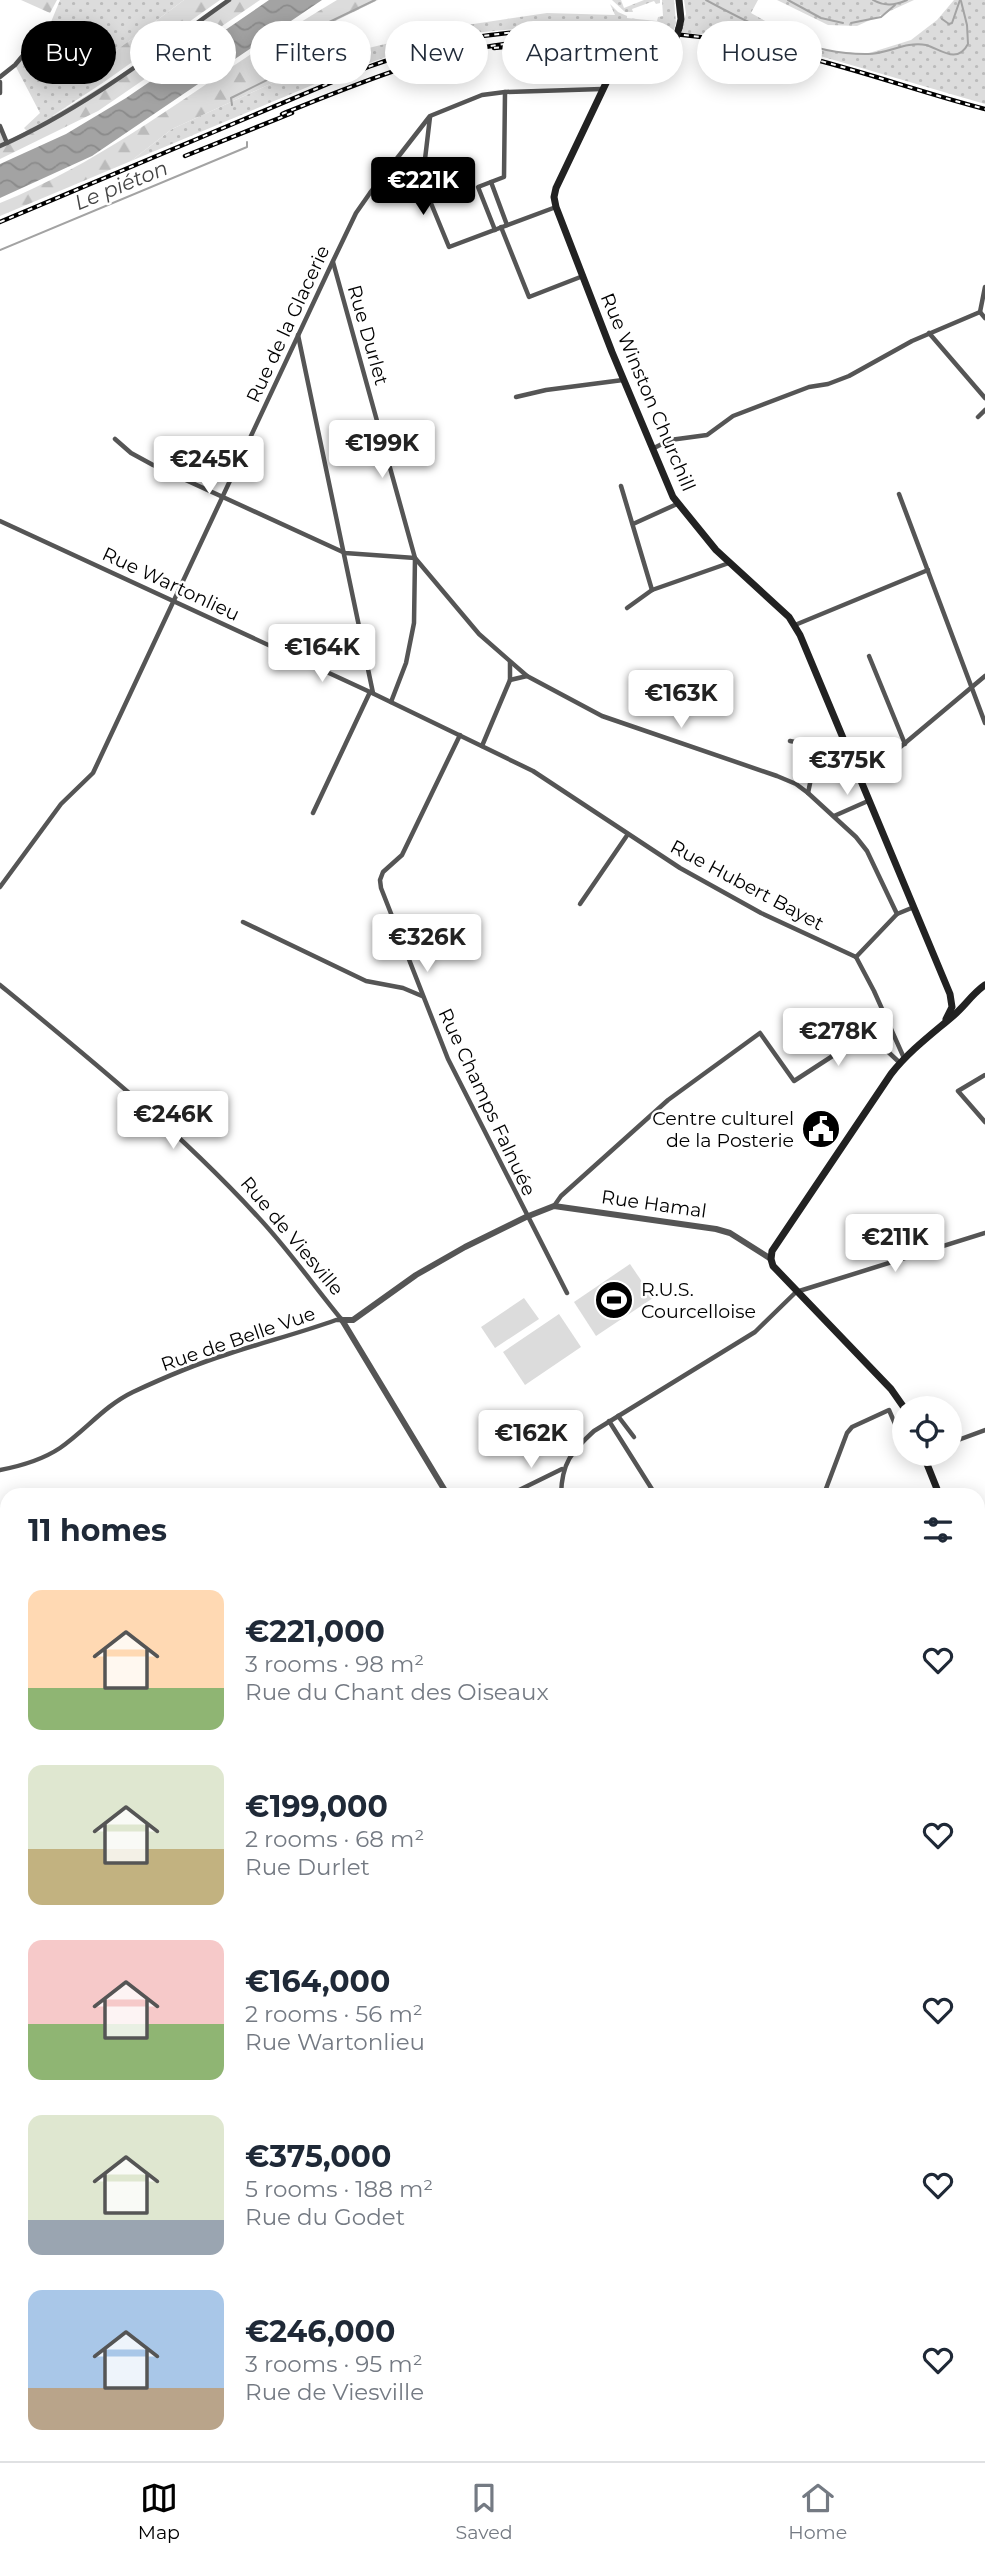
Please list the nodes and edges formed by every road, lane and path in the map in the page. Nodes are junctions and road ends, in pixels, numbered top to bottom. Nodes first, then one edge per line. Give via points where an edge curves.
1 (229, 0) edge
2 (680, 0) edge
3 (21, 58) edge
4 (0, 80) edge
5 (602, 89) junction
6 (505, 92) junction
7 (0, 93) edge
8 (430, 116) junction
9 (0, 126) edge
10 (7, 143) junction
11 (0, 146) edge
12 (491, 182) junction
13 (556, 207) junction
14 (504, 226) junction
15 (495, 230) junction
16 (332, 261) junction
17 (583, 276) junction
18 (985, 287) edge
19 (980, 312) junction
20 (985, 318) edge
21 (929, 333) junction
22 (298, 335) junction
23 (623, 380) junction
24 (516, 397) dead end
25 (985, 398) edge
26 (985, 410) edge
27 (978, 417) dead end
28 (115, 439) dead end
29 (652, 449) junction
30 (621, 486) dead end
31 (899, 494) dead end
32 (222, 498) junction
33 (677, 504) junction
34 (0, 521) edge
35 (633, 524) junction
36 (345, 552) junction
37 (415, 558) junction
38 (729, 563) junction
39 (928, 570) junction
40 (652, 590) junction
41 (173, 600) junction
42 (627, 608) dead end
43 (795, 625) junction
44 (869, 656) dead end
45 (510, 661) junction
46 (527, 676) junction
47 (985, 676) edge
48 (510, 680) junction
49 (972, 687) junction
50 (372, 693) junction
51 (391, 702) junction
52 (985, 723) edge
53 (460, 735) junction
54 (790, 741) dead end
55 (905, 744) junction
56 (482, 746) junction
57 (861, 780) junction
58 (808, 793) junction
59 (870, 800) junction
60 (313, 813) dead end
61 (834, 816) junction
62 (628, 834) junction
63 (0, 887) edge
64 (580, 904) dead end
65 (915, 907) junction
66 (897, 914) junction
67 (243, 922) dead end
68 (856, 957) junction
69 (0, 985) edge
70 (985, 985) edge
71 (422, 996) junction
72 (956, 1005) junction
73 (888, 1025) junction
74 (868, 1033) junction
75 (902, 1061) junction
76 (985, 1075) edge
77 (985, 1112) edge
78 (978, 1113) junction
79 (985, 1122) edge
80 (554, 1206) junction
81 (526, 1217) junction
82 (985, 1233) edge
83 (771, 1259) junction
84 (796, 1292) junction
85 (567, 1293) dead end
86 (342, 1320) junction
87 (896, 1396) edge
88 (618, 1416) junction
89 (892, 1417) edge
90 (609, 1421) junction
91 (985, 1430) edge
92 (634, 1437) dead end
93 (962, 1439) edge
94 (928, 1466) edge
95 (563, 1469) junction
96 (0, 1470) edge
97 (440, 1488) edge
98 (523, 1488) edge
99 (561, 1488) edge
100 (651, 1488) edge
101 (826, 1488) edge
102 (937, 1488) edge

1 - 10 street via 93,96
2 - 5 main road, bridge via 681,19 669,57 638,75 612,76
3 - 4 street
4 - 7 street
5 - 6 street
5 - 13 main road via 556,188
6 - 8 street via 482,95
6 - 12 street via 504,177
8 - 15 street via 423,176 449,247
8 - 16 street, Rue de la Glacerie via 363,203
9 - 10 street
10 - 11 street
12 - 14 street
12 - 15 street via 478,187
13 - 14 street
13 - 17 main road, Rue Winston Churchill
14 - 15 street
14 - 17 street via 529,297
16 - 22 street, Rue de la Glacerie
16 - 37 street, Rue Durlet
17 - 23 main road, Rue Winston Churchill
18 - 19 street
19 - 20 street
19 - 21 street
21 - 25 street
21 - 29 street via 849,376 733,416 708,435 670,440
22 - 32 street, Rue de la Glacerie
22 - 36 street
23 - 24 street
23 - 29 main road, Rue Winston Churchill
26 - 27 street
28 - 32 street via 153,466
29 - 33 main road, Rue Winston Churchill
30 - 35 street
31 - 39 street
32 - 36 street
32 - 41 street, Rue de la Glacerie
33 - 35 street
33 - 38 main road, Rue Winston Churchill
34 - 41 street, Rue Wartonlieu
35 - 40 street
36 - 37 street
36 - 50 street
37 - 45 street via 479,634
37 - 51 street, Rue Durlet via 414,623 406,663
38 - 40 street
38 - 43 main road, Rue Winston Churchill
39 - 43 street
39 - 49 street
40 - 42 street
41 - 50 street, Rue Wartonlieu
41 - 63 street, Rue de la Glacerie via 93,773 61,804
43 - 57 main road, Rue Winston Churchill
44 - 55 street
45 - 46 street
45 - 48 street
46 - 48 street
46 - 58 street via 602,716 777,776
47 - 49 street
48 - 56 street
49 - 52 street
49 - 55 street
50 - 51 street, Rue Wartonlieu
50 - 60 street
51 - 53 street, Rue Wartonlieu
53 - 56 street, Rue Wartonlieu
53 - 71 street, Rue Champs Falnuée via 402,855 380,880
54 - 58 street via 806,744 813,769
55 - 57 street
56 - 62 street, Rue Hubert Bayet via 533,771
57 - 59 main road, Rue Winston Churchill
58 - 61 street
59 - 61 street
59 - 65 main road, Rue Winston Churchill
61 - 66 street via 867,851
62 - 64 street
62 - 68 street, Rue Hubert Bayet via 761,913
65 - 66 street
65 - 72 main road, Rue Winston Churchill
66 - 68 street
67 - 71 street via 366,981
68 - 73 street
69 - 86 street, Rue de Viesville via 88,1057 221,1178 295,1259
70 - 72 main road via 967,1002
71 - 81 street, Rue Champs Falnuée
72 - 75 main road via 955,1014
73 - 74 street
73 - 75 street
74 - 75 street
74 - 80 street via 794,1081 760,1033 668,1100
75 - 83 main road via 798,1211
76 - 78 street via 958,1091
77 - 78 street
78 - 79 street
80 - 81 street, Rue Hamal
80 - 83 street, Rue Hamal via 716,1229
81 - 85 street
81 - 86 street, Rue Hamal via 416,1275 353,1320
82 - 84 street
83 - 84 main road
84 - 87 main road
84 - 88 street via 755,1332
86 - 96 street, Rue de Belle Vue via 227,1354 133,1393 48,1455
86 - 97 street, Rue de Viesville
88 - 90 street
88 - 92 street
89 - 101 street via 889,1410 852,1427
90 - 95 street via 580,1444
90 - 100 street
91 - 93 street
94 - 102 main road
95 - 98 street
95 - 99 street

